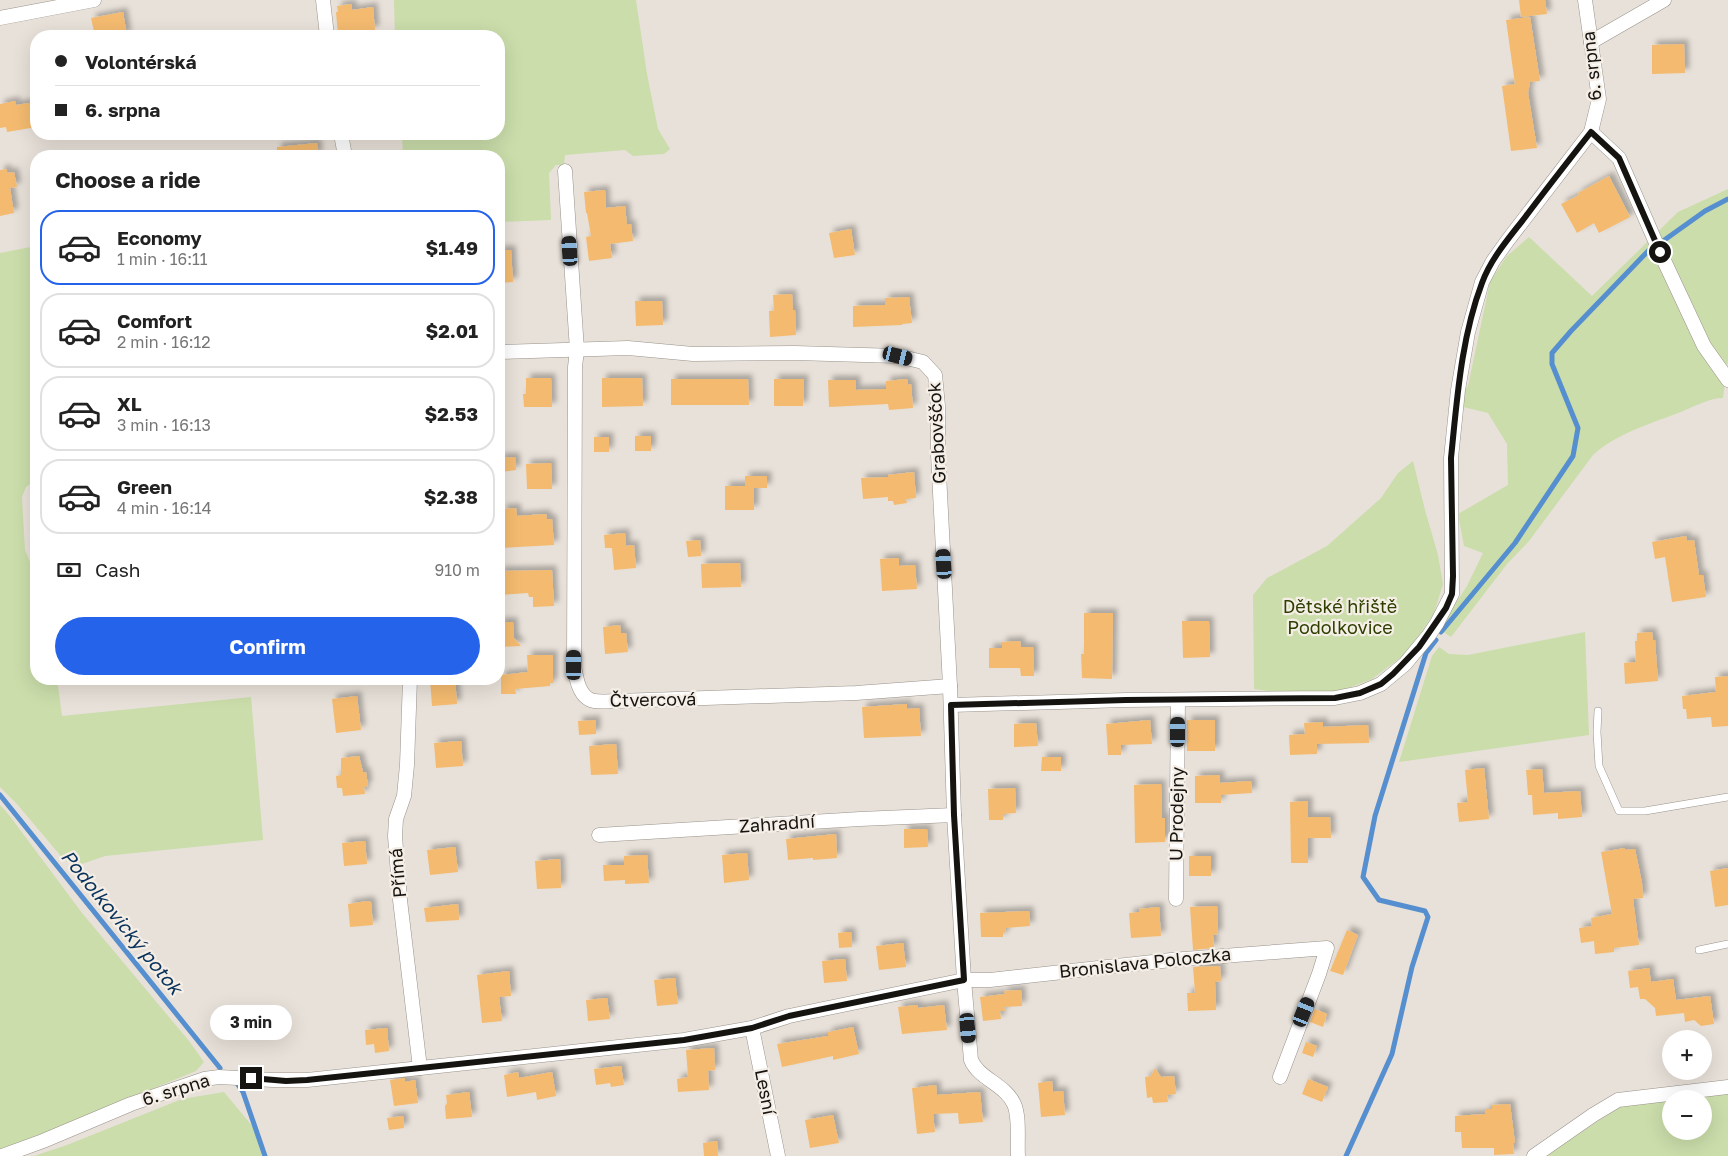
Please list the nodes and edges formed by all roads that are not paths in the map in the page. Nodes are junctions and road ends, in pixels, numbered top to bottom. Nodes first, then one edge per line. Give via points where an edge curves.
1 (94, 0) edge
2 (323, 0) edge
3 (1584, 0) edge
4 (1664, 0) edge
5 (0, 18) edge
6 (326, 30) edge
7 (1591, 42) junction
8 (1591, 132) junction
9 (565, 171) dead end
10 (577, 350) junction
11 (505, 352) edge
12 (1728, 380) edge
13 (410, 685) edge
14 (950, 686) junction
15 (1178, 700) junction
16 (951, 705) junction
17 (1598, 711) dead end
18 (1728, 797) edge
19 (954, 815) junction
20 (599, 835) dead end
21 (1176, 899) dead end
22 (1728, 944) edge
23 (1699, 950) dead end
24 (964, 980) junction
25 (752, 1028) junction
26 (420, 1068) junction
27 (1280, 1077) dead end
28 (1728, 1087) edge
29 (2, 1156) edge
30 (778, 1156) edge
31 (1018, 1156) edge
32 (1534, 1156) edge

1 - 5 street
2 - 6 street
3 - 7 street, 6. srpna
4 - 7 street
7 - 8 street, 6. srpna via 1599,99
8 - 12 street via 1619,158 1704,346
8 - 15 street, 6. srpna via 1508,240 1482,282 1468,332 1451,458 1452,594 1429,634 1393,674 1381,684 1360,693 1335,698
9 - 10 street
10 - 11 street, Grabovščok
10 - 14 street, Grabovščok via 628,348 693,354 898,356 923,362 935,375 938,406
10 - 14 street, Čtvercová via 574,665 577,683 583,693 593,701 618,701 856,693
13 - 26 street, Přímá via 404,796 396,819 395,836
14 - 16 street, Grabovščok
15 - 16 street, 6. srpna
15 - 21 street, U Prodejny
16 - 19 street
17 - 18 lane via 1599,766 1619,811 1645,811
19 - 20 street, Zahradní
19 - 24 street
22 - 23 lane
24 - 25 street, 6. srpna via 789,1016
24 - 27 street, Bronislava Poloczka via 1327,948
24 - 31 street via 971,1060 975,1069 1007,1093 1014,1105
25 - 26 street, 6. srpna via 684,1040
25 - 30 street, Lesní
26 - 29 street, 6. srpna via 307,1080 204,1079 131,1104
28 - 32 street via 1618,1100

